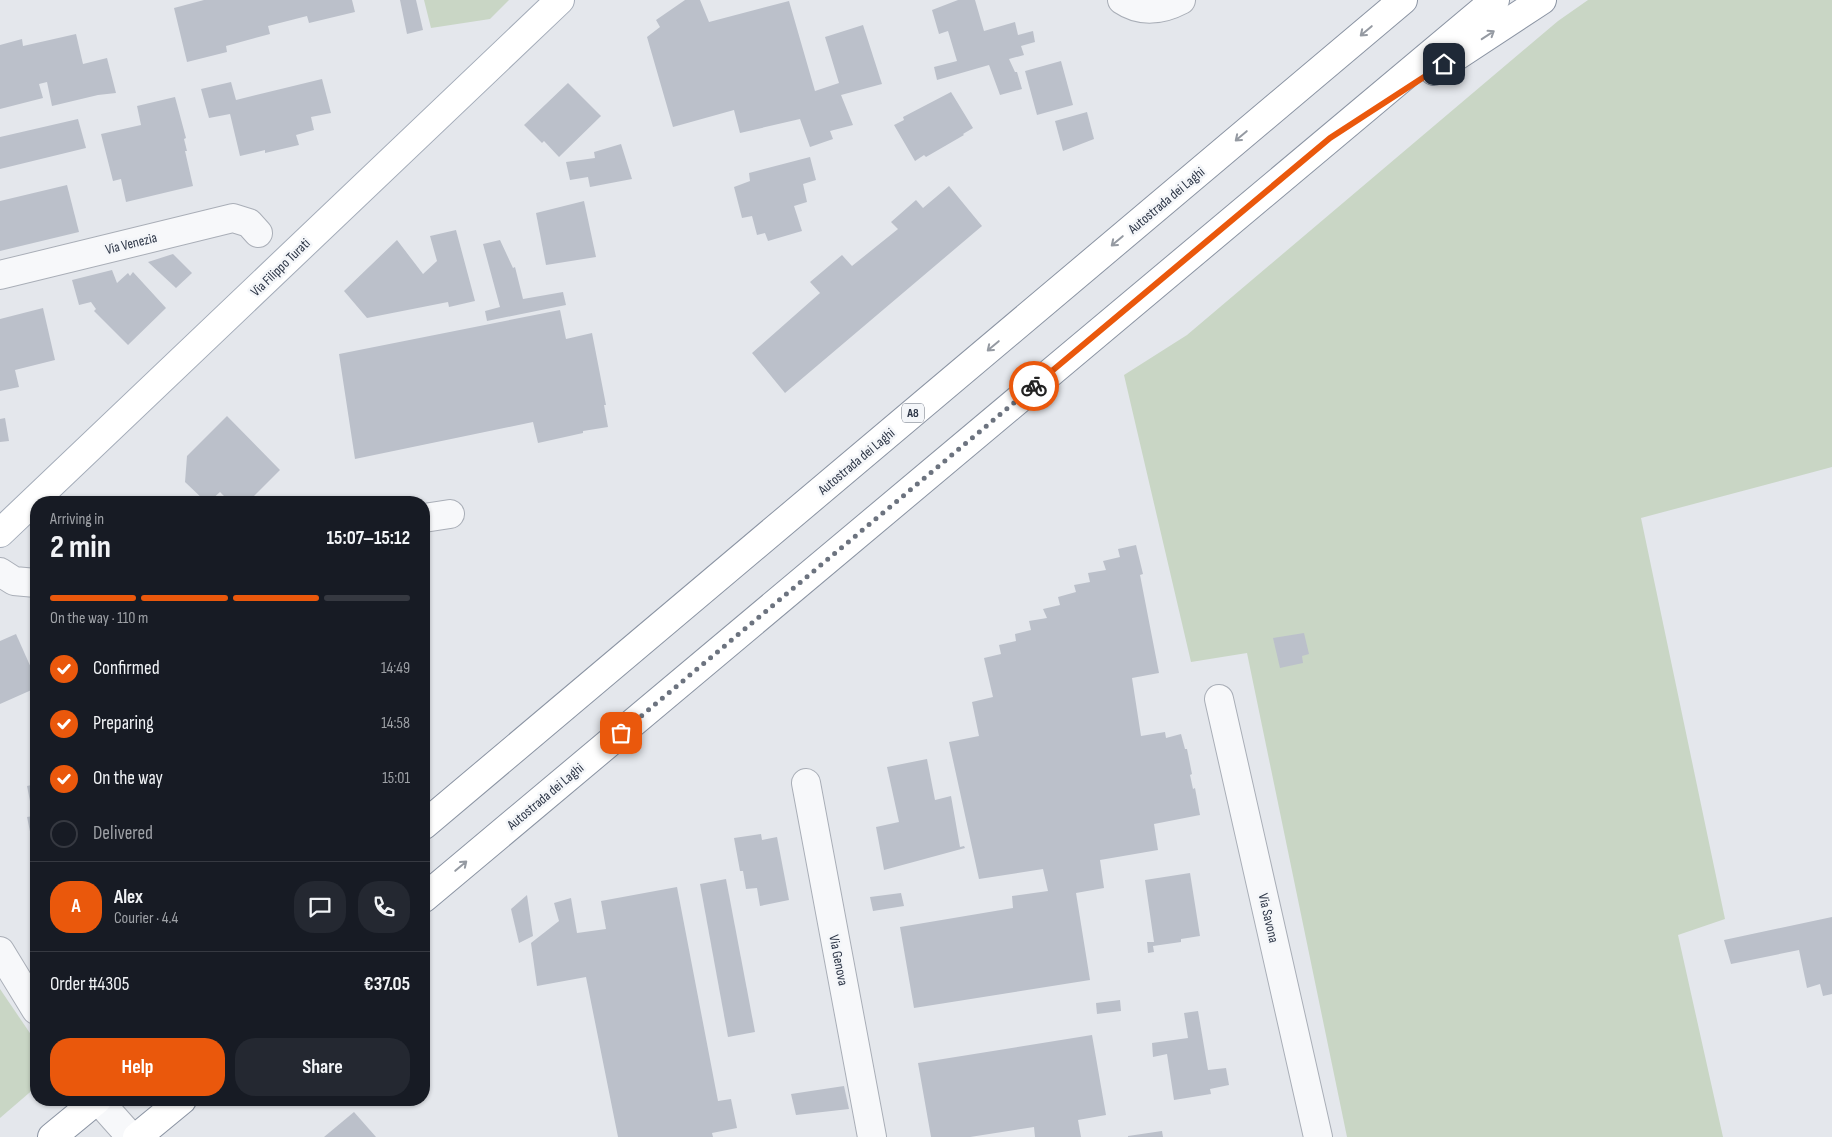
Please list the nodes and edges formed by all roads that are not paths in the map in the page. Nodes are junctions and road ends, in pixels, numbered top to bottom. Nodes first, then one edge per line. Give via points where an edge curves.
1 (560, 0) edge
2 (1122, 0) edge
3 (1181, 0) edge
4 (1403, 0) edge
5 (1495, 0) edge
6 (1542, 0) edge
7 (1330, 138) junction
8 (258, 233) dead end
9 (0, 275) edge
10 (39, 496) edge
11 (30, 504) edge
12 (450, 514) dead end
13 (430, 517) edge
14 (0, 533) edge
15 (0, 572) edge
16 (30, 582) edge
17 (1219, 699) dead end
18 (806, 783) dead end
19 (430, 820) edge
20 (430, 893) edge
21 (0, 951) edge
22 (30, 1000) edge
23 (90, 1106) edge
24 (92, 1106) edge
25 (175, 1106) edge
26 (145, 1130) edge
27 (52, 1137) edge
28 (131, 1137) edge
29 (872, 1137) edge
30 (1318, 1137) edge

1 - 10 main road, Via Filippo Turati
2 - 3 street via 1144,10 1168,7
4 -> 19 main road, Autostrada dei Laghi / A8
5 - 7 main road, Autostrada dei Laghi
7 -> 6 main road
20 -> 7 main road, Autostrada dei Laghi
8 - 9 street, Via Venezia via 249,223 232,218
11 - 14 main road, Via Filippo Turati
12 - 13 street
15 - 16 street via 14,581
17 - 30 street, Via Savona
18 - 29 street, Via Genova
21 - 22 street
23 - 27 main road
24 - 28 street
25 - 26 main road

